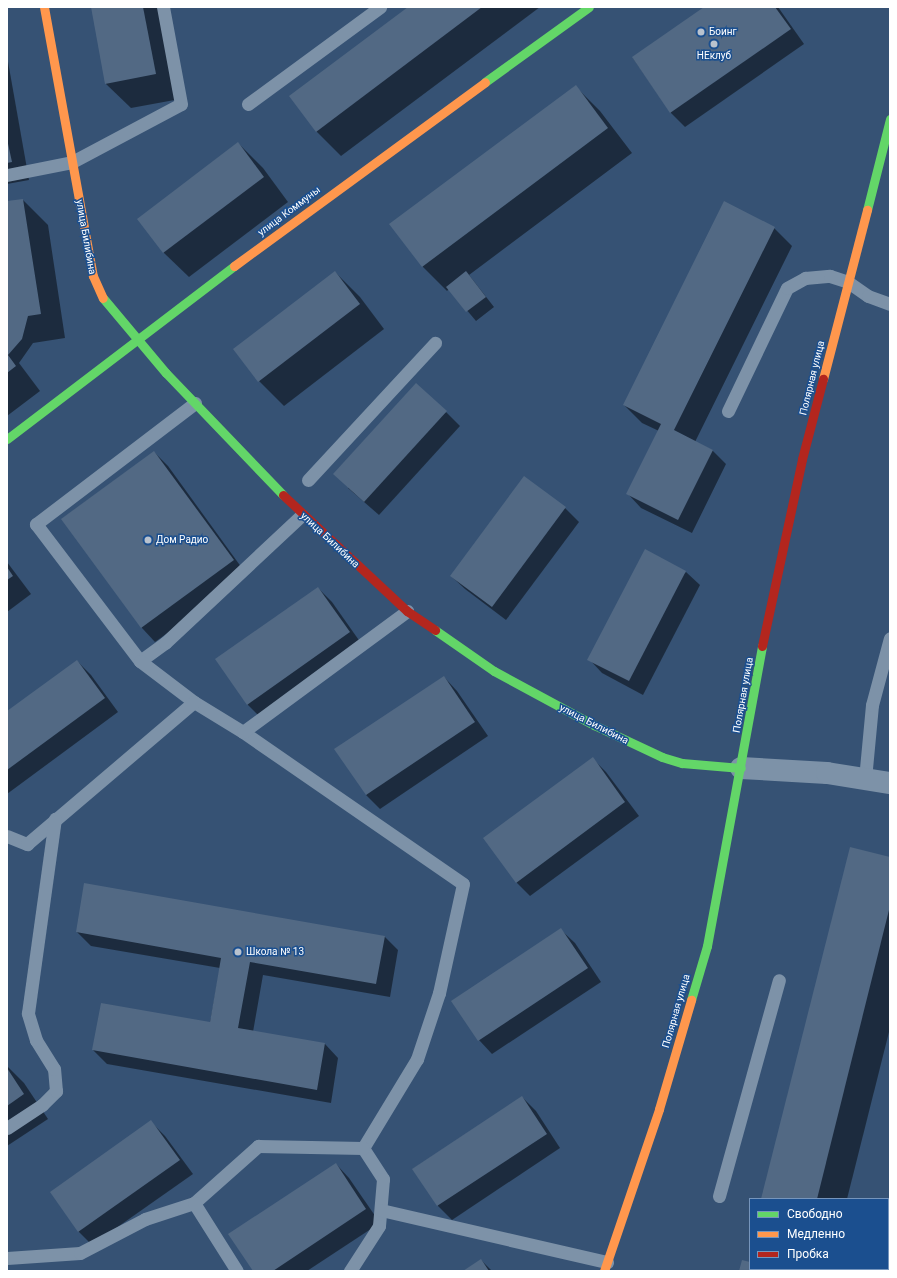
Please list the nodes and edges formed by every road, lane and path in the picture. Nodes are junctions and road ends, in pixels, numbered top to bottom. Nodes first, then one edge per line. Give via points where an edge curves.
1 (44, 7) edge
2 (163, 7) edge
3 (380, 7) edge
4 (589, 7) edge
5 (248, 104) dead end
6 (890, 120) edge
7 (72, 162) junction
8 (7, 176) edge
9 (848, 282) junction
10 (890, 304) edge
11 (137, 340) junction
12 (435, 343) dead end
13 (195, 403) junction
14 (728, 411) dead end
15 (7, 439) edge
16 (308, 480) dead end
17 (302, 515) junction
18 (407, 611) junction
19 (890, 638) edge
20 (140, 661) junction
21 (194, 702) junction
22 (243, 732) junction
23 (741, 768) junction
24 (865, 779) junction
25 (890, 783) edge
26 (55, 819) junction
27 (7, 836) edge
28 (779, 980) dead end
29 (7, 1128) edge
30 (363, 1148) junction
31 (719, 1196) dead end
32 (194, 1203) junction
33 (381, 1210) junction
34 (7, 1258) edge
35 (606, 1267) edge
36 (237, 1271) edge
37 (350, 1271) edge

1 - 7 street, улица Билибина
2 - 7 lane via 181,104
3 - 5 lane
4 - 11 street, улица Коммуны via 321,200
6 - 9 street, Полярная улица
7 - 8 lane
7 - 11 street, улица Билибина via 97,287
9 - 10 lane via 868,296
9 - 14 lane via 830,276 804,278 787,288
9 - 23 street, Полярная улица via 802,459 774,584
11 - 13 street, улица Билибина
11 - 15 street, улица Коммуны
12 - 16 lane
13 - 17 street, улица Билибина
13 - 20 lane via 36,524
17 - 18 street, улица Билибина
17 - 20 lane via 165,643
18 - 22 lane
18 - 23 street, улица Билибина via 494,671 629,743 682,763
19 - 24 lane via 872,705
20 - 21 lane
21 - 22 lane
21 - 26 lane
22 - 30 lane via 463,884 439,993 417,1059
23 - 24 street, улица Билибина via 784,769
23 - 35 street, Полярная улица via 707,946 659,1109
24 - 25 street, улица Билибина
26 - 27 lane via 27,844
26 - 29 lane via 28,1013 36,1040 54,1069 56,1091 42,1105
28 - 31 lane
30 - 32 lane via 258,1146
30 - 33 lane via 384,1180
32 - 34 lane via 145,1219 80,1253
32 - 36 lane
33 - 35 lane
33 - 37 lane via 379,1226

